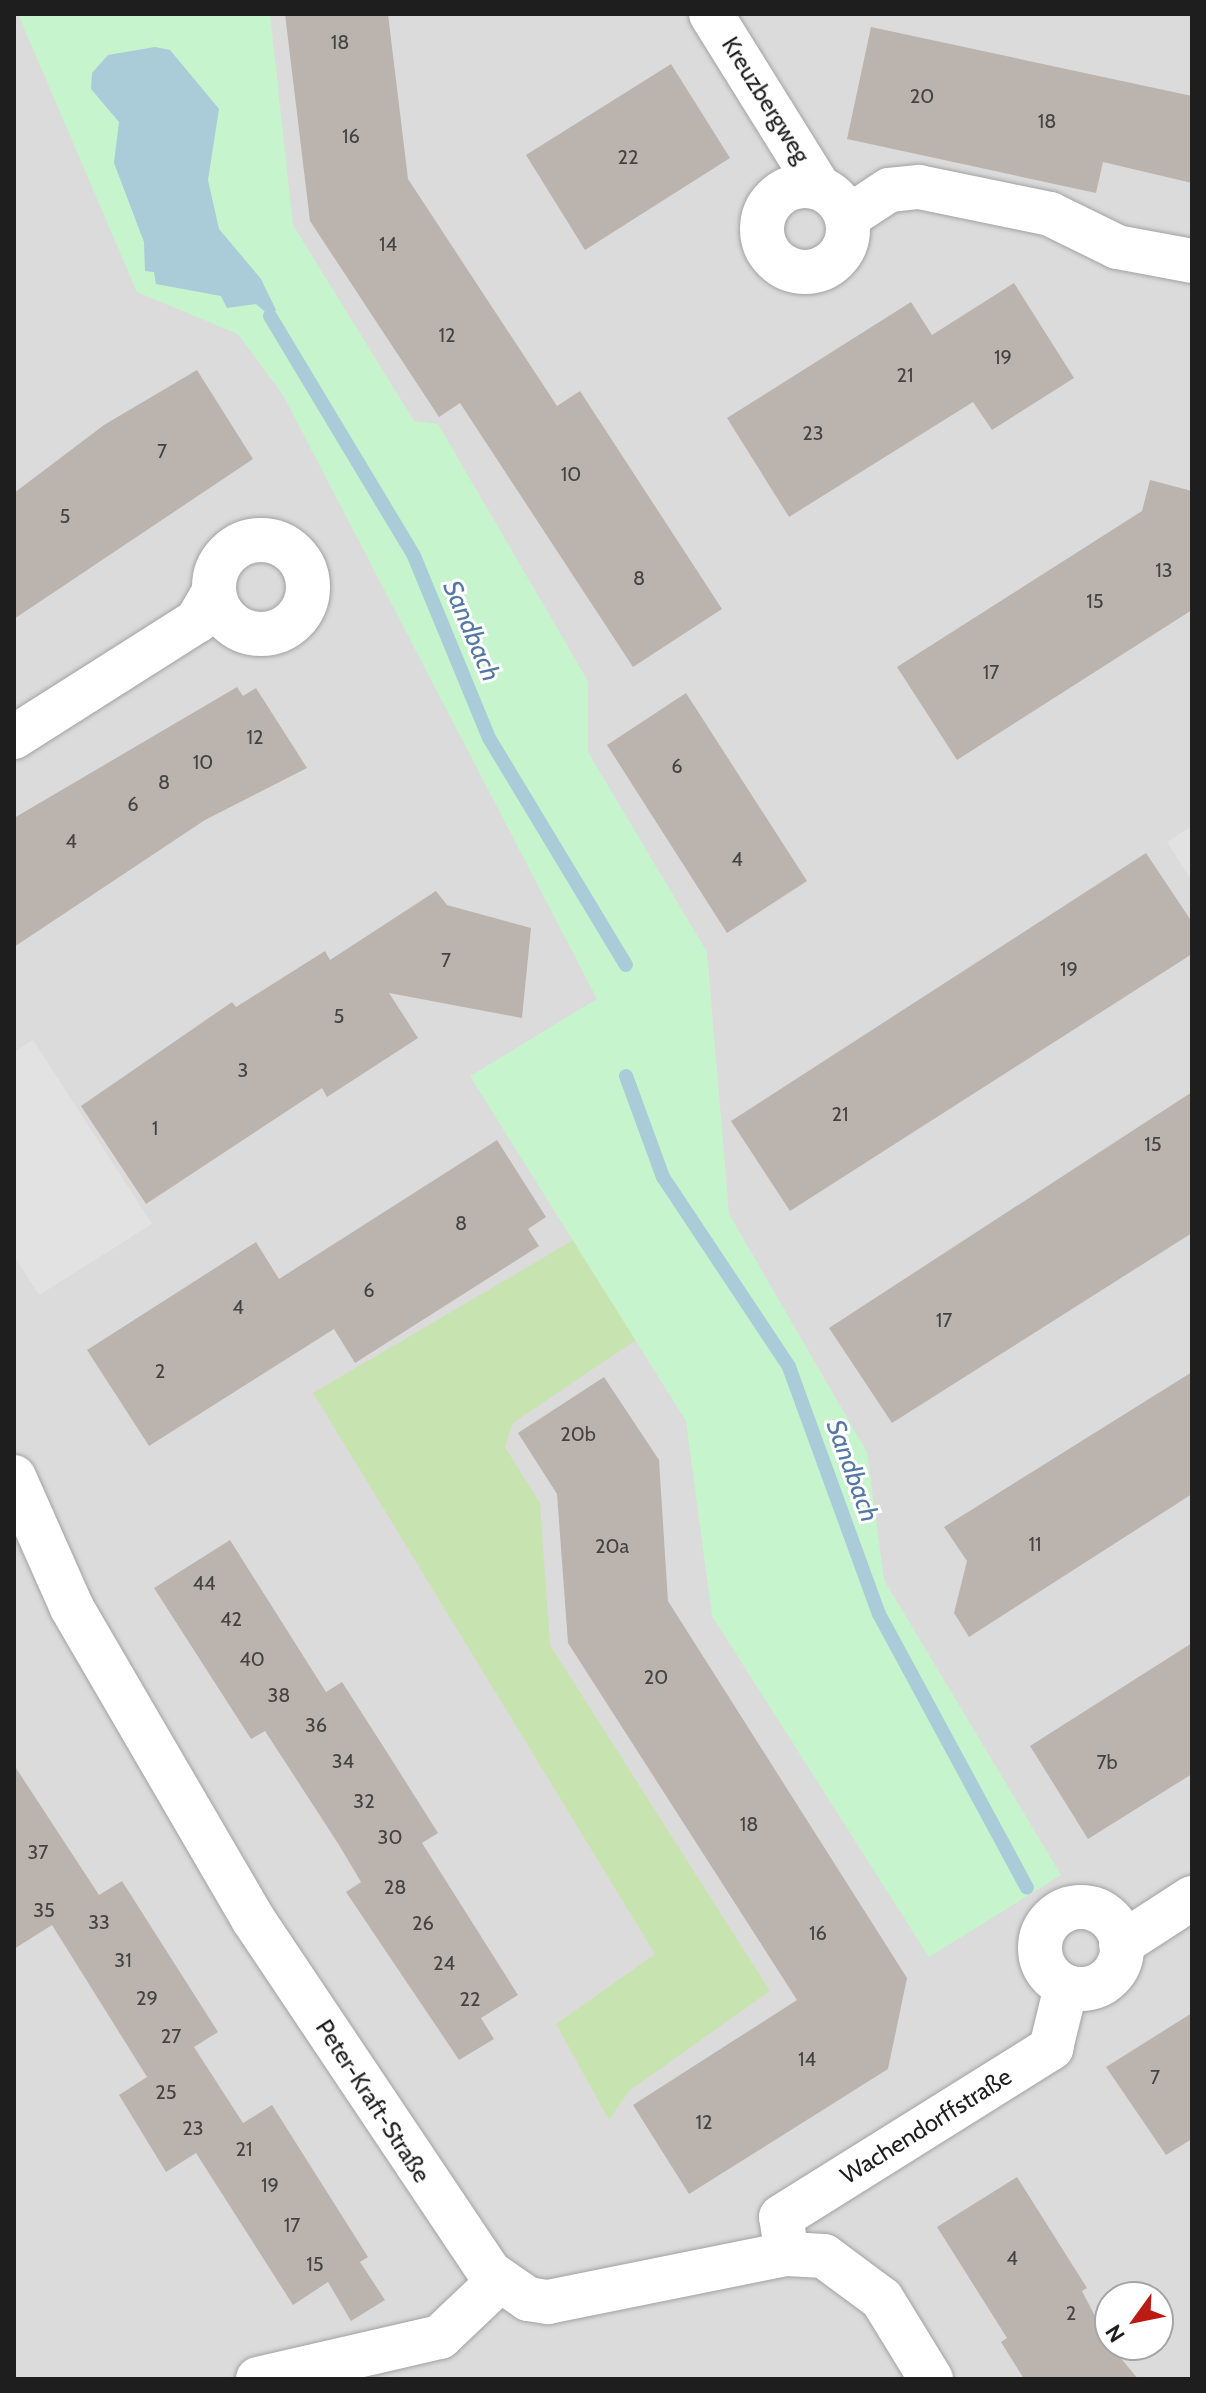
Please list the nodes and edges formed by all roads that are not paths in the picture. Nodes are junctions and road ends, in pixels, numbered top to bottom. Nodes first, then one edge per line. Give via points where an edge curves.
1 (711, 14) edge
2 (1192, 261) edge
3 (214, 592) dead end
4 (14, 737) edge
5 (14, 1477) edge
6 (1192, 1898) edge
7 (1121, 1944) junction
8 (1066, 1987) junction
9 (787, 2254) junction
10 (499, 2281) junction
11 (258, 2379) edge
12 (931, 2379) edge

1 - 2 street, Kreuzbergweg via 833,201 919,187 1050,214 1117,247
3 - 4 street via 197,621
5 - 10 street, Peter-Kraft-Straße via 72,1608 253,1919 469,2247
6 - 7 street
7 - 8 street via 1119,1963 1105,1980
7 - 8 street via 1110,1921 1090,1908 1051,1920 1042,1934 1042,1960
8 - 9 street, Wachendorffstraße via 1051,2048 781,2217
9 - 10 street, Peter-Kraft-Straße via 548,2302 528,2299
9 - 12 street, Peter-Kraft-Straße via 824,2256 853,2271 882,2299
10 - 11 street via 440,2337

